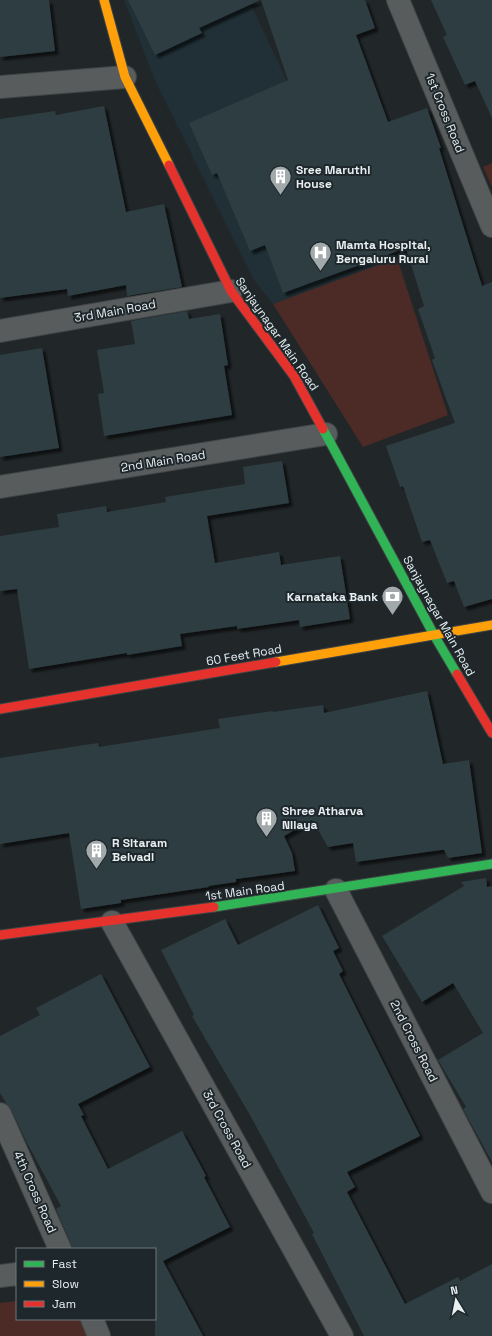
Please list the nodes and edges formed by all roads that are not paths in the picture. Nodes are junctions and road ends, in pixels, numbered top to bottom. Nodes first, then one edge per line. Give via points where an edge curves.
1 (104, 0) edge
2 (398, 0) edge
3 (125, 77) junction
4 (0, 87) edge
5 (492, 226) edge
6 (231, 291) junction
7 (0, 331) edge
8 (326, 434) junction
9 (0, 487) edge
10 (492, 625) edge
11 (434, 635) junction
12 (0, 709) edge
13 (492, 733) edge
14 (492, 864) edge
15 (336, 890) junction
16 (112, 922) junction
17 (0, 935) edge
18 (0, 1114) edge
19 (492, 1192) edge
20 (60, 1248) edge
21 (16, 1274) edge
22 (0, 1276) edge
23 (92, 1320) edge
24 (99, 1336) edge
25 (342, 1336) edge

1 - 3 street, Sanjaynagar Main Road
2 - 5 street, 1st Cross Road
3 - 4 street
3 - 6 street, Sanjaynagar Main Road
6 - 7 street, 3rd Main Road
6 - 8 street, Sanjaynagar Main Road via 294,376
8 - 9 street, 2nd Main Road
8 - 11 street, Sanjaynagar Main Road
10 - 11 street, 60 Feet Road
11 - 12 street, 60 Feet Road
11 - 13 street, Sanjaynagar Main Road
14 - 15 street, 1st Main Road
15 - 16 street, 1st Main Road
15 - 19 street, 2nd Cross Road
16 - 17 street, 1st Main Road
16 - 25 street, 3rd Cross Road
18 - 20 street, 4th Cross Road
21 - 22 street
23 - 24 street

